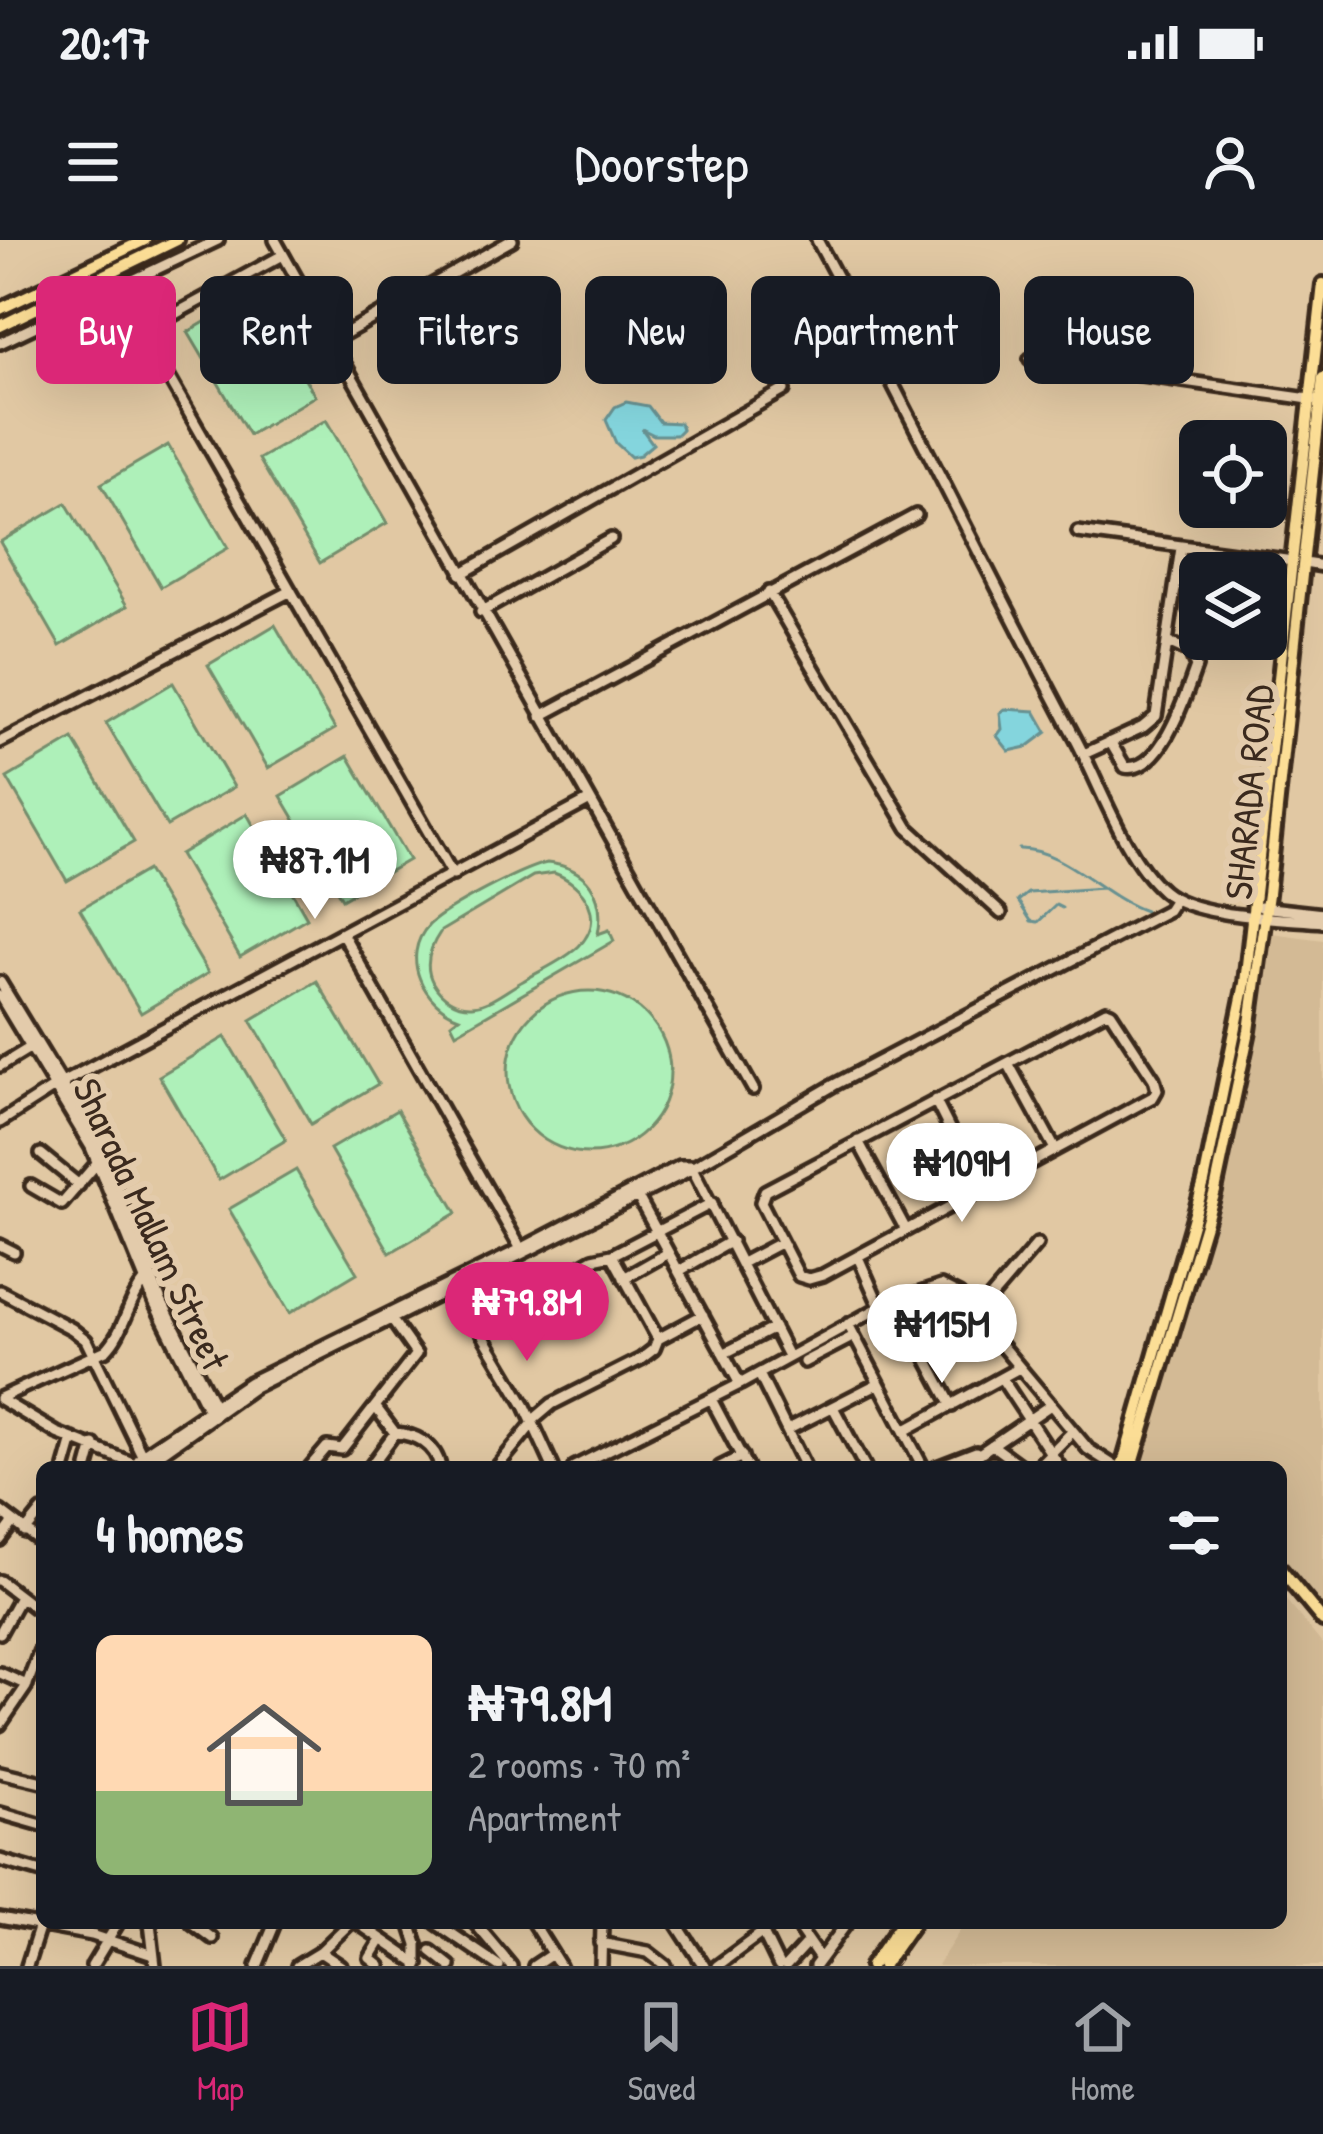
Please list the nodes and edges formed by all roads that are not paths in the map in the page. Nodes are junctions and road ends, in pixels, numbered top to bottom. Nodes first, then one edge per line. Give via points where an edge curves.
1 (145, 240) edge
2 (176, 240) edge
3 (218, 240) edge
4 (275, 240) edge
5 (512, 240) edge
6 (818, 240) edge
7 (283, 256) junction
8 (294, 276) edge
9 (1323, 284) edge
10 (0, 310) edge
11 (0, 326) edge
12 (353, 329) edge
13 (0, 343) edge
14 (1323, 378) edge
15 (353, 383) edge
16 (1194, 383) edge
17 (784, 391) dead end
18 (1315, 400) edge
19 (916, 515) dead end
20 (1078, 532) dead end
21 (611, 539) dead end
22 (1181, 548) junction
23 (1300, 554) junction
24 (1323, 566) edge
25 (461, 574) junction
26 (290, 591) junction
27 (769, 592) junction
28 (482, 612) junction
29 (1168, 642) junction
30 (541, 716) junction
31 (0, 742) edge
32 (1111, 743) junction
33 (1084, 754) junction
34 (590, 800) junction
35 (453, 874) junction
36 (1171, 905) junction
37 (1001, 913) dead end
38 (1323, 918) edge
39 (1259, 920) junction
40 (342, 933) junction
41 (0, 982) edge
42 (1, 999) edge
43 (31, 1047) junction
44 (1009, 1063) junction
45 (0, 1066) edge
46 (59, 1085) junction
47 (752, 1089) dead end
48 (935, 1100) junction
49 (0, 1122) edge
50 (858, 1141) junction
51 (1055, 1149) junction
52 (41, 1154) dead end
53 (98, 1162) junction
54 (692, 1166) junction
55 (79, 1185) junction
56 (31, 1186) dead end
57 (980, 1190) junction
58 (638, 1197) junction
59 (712, 1203) junction
60 (906, 1230) junction
61 (656, 1232) junction
62 (731, 1241) junction
63 (780, 1243) junction
64 (1037, 1244) dead end
65 (0, 1245) edge
66 (521, 1249) junction
67 (14, 1252) dead end
68 (668, 1252) junction
69 (612, 1256) junction
70 (857, 1257) junction
71 (742, 1263) junction
72 (679, 1270) junction
73 (624, 1278) junction
74 (146, 1281) junction
75 (456, 1290) junction
76 (0, 1291) edge
77 (895, 1299) junction
78 (880, 1307) junction
79 (704, 1315) junction
80 (976, 1315) junction
81 (392, 1319) junction
82 (848, 1324) junction
83 (476, 1325) junction
84 (774, 1328) junction
85 (854, 1336) junction
86 (658, 1339) junction
87 (725, 1353) junction
88 (97, 1356) junction
89 (788, 1356) junction
90 (804, 1362) dead end
91 (1019, 1368) junction
92 (759, 1374) junction
93 (1001, 1379) junction
94 (879, 1383) junction
95 (740, 1384) junction
96 (712, 1399) junction
97 (952, 1406) junction
98 (1049, 1406) junction
99 (833, 1407) junction
100 (377, 1408) junction
101 (213, 1410) junction
102 (1029, 1419) junction
103 (533, 1422) junction
104 (787, 1430) junction
105 (904, 1431) junction
106 (395, 1432) junction
107 (1072, 1432) junction
108 (74, 1439) junction
109 (94, 1445) junction
110 (987, 1448) junction
111 (1052, 1454) junction
112 (67, 1461) edge
113 (90, 1461) edge
114 (132, 1461) edge
115 (138, 1461) edge
116 (143, 1461) edge
117 (315, 1461) edge
118 (374, 1461) edge
119 (439, 1461) edge
120 (501, 1461) edge
121 (551, 1461) edge
122 (586, 1461) edge
123 (744, 1461) edge
124 (802, 1461) edge
125 (862, 1461) edge
126 (920, 1461) edge
127 (953, 1461) edge
128 (971, 1461) edge
129 (1011, 1461) edge
130 (1044, 1461) edge
131 (1056, 1461) edge
132 (1108, 1461) edge
133 (1121, 1461) edge
134 (1134, 1461) edge
135 (0, 1510) edge
136 (36, 1518) edge
137 (13, 1523) junction
138 (26, 1532) junction
139 (36, 1539) edge
140 (0, 1540) edge
141 (1287, 1577) edge
142 (0, 1581) edge
143 (20, 1597) junction
144 (36, 1609) edge
145 (1323, 1621) edge
146 (0, 1633) edge
147 (36, 1662) edge
148 (0, 1673) edge
149 (27, 1686) junction
150 (36, 1687) edge
151 (0, 1726) edge
152 (0, 1772) edge
153 (36, 1781) edge
154 (0, 1813) edge
155 (36, 1823) edge
156 (0, 1860) edge
157 (36, 1870) edge
158 (0, 1918) edge
159 (36, 1922) edge
160 (39, 1929) edge
161 (66, 1929) edge
162 (115, 1929) edge
163 (151, 1929) edge
164 (200, 1929) edge
165 (269, 1929) edge
166 (347, 1929) edge
167 (357, 1929) edge
168 (411, 1929) edge
169 (445, 1929) edge
170 (480, 1929) edge
171 (537, 1929) edge
172 (601, 1929) edge
173 (679, 1929) edge
174 (759, 1929) edge
175 (761, 1929) edge
176 (799, 1929) edge
177 (842, 1929) edge
178 (898, 1929) edge
179 (909, 1929) edge
180 (212, 1938) dead end
181 (109, 1939) junction
182 (381, 1940) junction
183 (600, 1942) junction
184 (808, 1942) junction
185 (431, 1951) dead end
186 (320, 1952) junction
187 (552, 1954) junction
188 (154, 1960) edge
189 (817, 1962) edge
190 (418, 1965) edge
191 (698, 1965) edge
192 (27, 1966) edge
193 (92, 1966) edge
194 (257, 1966) edge
195 (297, 1966) edge
196 (341, 1966) edge
197 (380, 1966) edge
198 (450, 1966) edge
199 (499, 1966) edge
200 (511, 1966) edge
201 (534, 1966) edge
202 (560, 1966) edge
203 (602, 1966) edge
204 (666, 1966) edge
205 (717, 1966) edge
206 (782, 1966) edge
207 (871, 1966) edge
208 (883, 1966) edge

1 - 10 main road
2 - 11 main road
3 - 13 street
4 - 7 street
5 - 12 street
6 - 33 street
7 - 8 street
7 - 26 street via 147,335
9 - 18 main road
14 - 18 main road
15 - 25 street
16 - 18 street
17 - 25 street
18 - 23 main road
19 - 27 street
20 - 22 street
21 - 28 street
22 - 23 street
22 - 29 street
23 - 24 street
23 - 39 main road
25 - 28 street
26 - 31 street
26 - 35 street
27 - 30 street
27 - 37 street via 908,827
28 - 30 street
29 - 32 street via 1156,716
29 - 32 street via 1190,652 1196,667 1168,732 1137,769 1125,767
30 - 34 street
32 - 33 street
33 - 36 street via 1125,838
34 - 35 street
34 - 47 street
35 - 40 street
36 - 39 street
36 - 54 street
38 - 39 street
39 - 133 main road via 1212,1151
39 - 134 main road via 1222,1161
40 - 46 street
40 - 66 street
41 - 46 street, Sharada Mallam Street
42 - 43 street, Sharada Mallam Street
43 - 45 street
43 - 46 street, Sharada Mallam Street
44 - 48 street
44 - 51 street
44 - 51 street via 1107,1010 1154,1079 1153,1097
46 - 49 street
46 - 53 street, Sharada Mallam Street
46 - 101 street, Sharada Mallam Street via 95,1138
48 - 50 street
48 - 57 street
50 - 60 street
50 - 63 street via 762,1194
51 - 57 street
52 - 55 street
53 - 55 street
53 - 74 street, Sharada Mallam Street
54 - 58 street
54 - 59 street
54 - 66 street
55 - 56 street via 62,1204
57 - 60 street
58 - 61 street
58 - 75 street
59 - 61 street
59 - 62 street
60 - 70 street
61 - 68 street
61 - 69 street
62 - 71 street
62 - 72 street
63 - 70 street via 805,1280
63 - 71 street
64 - 80 street
65 - 67 street
66 - 101 street via 279,1366
68 - 72 street
68 - 73 street
69 - 73 street
69 - 83 street
70 - 78 street
71 - 84 street
72 - 79 street
73 - 86 street
74 - 88 street via 116,1340
74 - 101 street, Sharada Mallam Street
75 - 81 street
75 - 83 street
76 - 88 street via 73,1329
77 - 78 street
77 - 80 street via 941,1286
77 - 97 street
78 - 82 street
79 - 86 street
79 - 87 street
80 - 91 street
81 - 100 street via 417,1353
81 - 101 street
82 - 85 street
82 - 89 street
83 - 103 street
84 - 87 street
84 - 89 street
85 - 90 street
85 - 94 street
86 - 103 street via 641,1359
87 - 95 street
88 - 108 street via 0,1399
88 - 115 street
89 - 92 street
91 - 93 street
91 - 98 street
92 - 95 street
92 - 104 street
93 - 97 street
93 - 102 street
94 - 99 street
94 - 105 street
95 - 96 street
96 - 122 street
96 - 123 street
97 - 105 street
98 - 102 street
98 - 107 street
99 - 104 street
99 - 125 street
100 - 106 street
100 - 117 street via 342,1449 327,1447
101 - 116 street
102 - 110 street
102 - 111 street
103 - 120 street
103 - 121 street
104 - 124 street
105 - 126 street
106 - 118 street
106 - 119 street via 425,1442
107 - 111 street
107 - 132 street
108 - 109 street
108 - 112 street
109 - 113 street
109 - 114 street
110 - 127 street
110 - 128 street
110 - 129 street
111 - 130 street
111 - 131 street
135 - 137 street
136 - 138 street
137 - 138 street
137 - 140 street
138 - 139 street
141 - 145 main road
142 - 143 street
143 - 144 street
143 - 146 street
147 - 149 street
148 - 149 street
149 - 150 street
149 - 151 street
152 - 153 street
154 - 155 street
156 - 157 street
158 - 159 street
160 - 192 street
161 - 181 street
162 - 181 street
163 - 188 street
164 - 180 street
165 - 194 street
166 - 186 street
167 - 182 street
168 - 190 street
169 - 199 street
170 - 200 street
171 - 187 street
172 - 183 street
173 - 191 street
174 - 205 street
175 - 206 street
176 - 184 street
177 - 189 street
178 - 207 main road
179 - 208 main road
181 - 188 street
181 - 193 street
182 - 190 street
182 - 197 street via 370,1958
183 - 203 street
183 - 204 street via 648,1952
184 - 189 street
184 - 206 street
185 - 198 street
186 - 195 street
186 - 196 street
187 - 201 street
187 - 202 street

